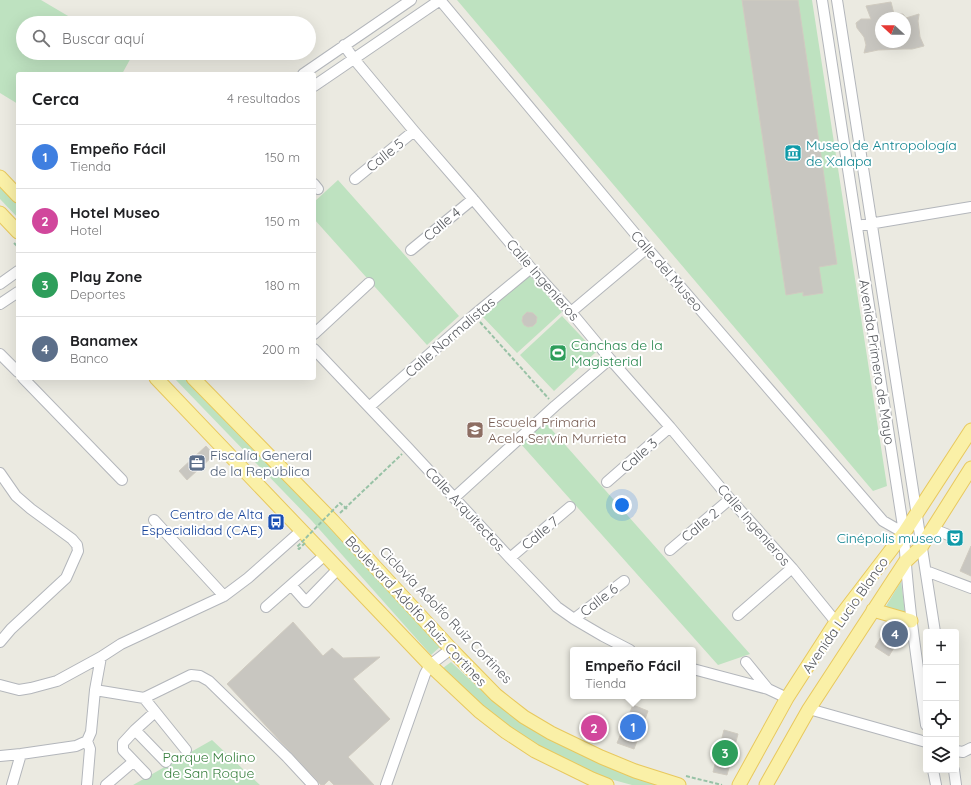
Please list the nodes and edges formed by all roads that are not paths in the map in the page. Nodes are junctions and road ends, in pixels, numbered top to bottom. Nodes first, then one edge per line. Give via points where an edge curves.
1 (411, 0) edge
2 (440, 0) edge
3 (822, 0) edge
4 (837, 0) edge
5 (344, 46) junction
6 (354, 59) junction
7 (306, 72) edge
8 (316, 85) edge
9 (414, 131) junction
10 (0, 177) edge
11 (355, 179) dead end
12 (16, 194) edge
13 (473, 199) junction
14 (971, 207) edge
15 (0, 213) edge
16 (872, 223) junction
17 (857, 226) junction
18 (16, 230) edge
19 (647, 248) junction
20 (411, 250) dead end
21 (531, 268) junction
22 (16, 272) edge
23 (369, 283) dead end
24 (0, 284) edge
25 (16, 293) edge
26 (0, 304) edge
27 (571, 312) junction
28 (316, 332) edge
29 (316, 351) edge
30 (0, 354) edge
31 (610, 359) junction
32 (16, 370) edge
33 (25, 380) edge
34 (158, 380) edge
35 (195, 380) edge
36 (369, 407) junction
37 (670, 427) junction
38 (971, 430) edge
39 (971, 468) edge
40 (0, 473) edge
41 (122, 480) dead end
42 (607, 482) dead end
43 (454, 498) junction
44 (730, 499) junction
45 (570, 507) dead end
46 (916, 515) junction
47 (154, 520) dead end
48 (933, 529) junction
49 (301, 531) junction
50 (904, 533) junction
51 (951, 536) dead end
52 (921, 546) junction
53 (670, 550) dead end
54 (324, 555) junction
55 (510, 558) junction
56 (905, 562) junction
57 (792, 568) junction
58 (338, 570) junction
59 (926, 571) junction
60 (624, 581) dead end
61 (291, 585) junction
62 (971, 588) edge
63 (224, 596) junction
64 (266, 607) dead end
65 (873, 610) junction
66 (738, 615) dead end
67 (574, 620) junction
68 (911, 620) junction
69 (836, 622) junction
70 (935, 629) edge
71 (0, 642) edge
72 (624, 647) edge
73 (451, 649) junction
74 (101, 657) junction
75 (746, 662) dead end
76 (430, 665) junction
77 (696, 670) edge
78 (0, 678) edge
79 (0, 685) edge
80 (31, 688) junction
81 (768, 689) junction
82 (95, 690) junction
83 (144, 698) junction
84 (787, 698) junction
85 (923, 704) edge
86 (809, 709) junction
87 (155, 712) junction
88 (135, 730) junction
89 (923, 741) edge
90 (89, 745) junction
91 (971, 748) edge
92 (186, 750) dead end
93 (959, 752) edge
94 (21, 754) junction
95 (0, 756) edge
96 (133, 762) junction
97 (166, 762) dead end
98 (934, 773) edge
99 (954, 773) edge
100 (146, 774) dead end
101 (682, 780) edge
102 (12, 785) edge
103 (81, 785) edge
104 (87, 785) edge
105 (106, 785) edge
106 (313, 785) edge
107 (386, 785) edge
108 (607, 785) edge
109 (739, 785) edge
110 (766, 785) edge
111 (936, 785) edge
112 (956, 785) edge

1 - 5 street
2 - 6 street
2 - 19 street, Calle del Museo
3 - 17 street, Avenida Primero de Mayo
4 - 16 street, Avenida Primero de Mayo
5 - 6 street, Calle Ingenieros
5 - 7 street
6 - 8 street
6 - 9 street, Calle Ingenieros
9 - 11 street, Calle 5
9 - 13 street, Calle Ingenieros
10 - 12 main road
13 - 20 street, Calle 4
13 - 21 street, Calle Ingenieros
14 - 16 street
15 - 18 main road
16 - 17 street
16 - 46 street, Avenida Primero de Mayo
17 - 50 street, Avenida Primero de Mayo
19 - 27 street
19 - 50 street, Calle del Museo via 884,521
21 - 27 street, Calle Ingenieros
21 - 36 street, Calle Normalistas
22 - 24 street
23 - 28 street
25 - 26 street
27 - 31 street, Calle Ingenieros
29 - 36 street, Calle Arquitectos
30 - 32 street
31 - 37 street, Calle Ingenieros
31 - 43 street
33 - 41 street
34 - 49 main road, Boulevard Adolfo Ruiz Cortines
35 - 73 main road, Boulevard Adolfo Ruiz Cortines via 332,520
36 - 43 street, Calle Arquitectos
37 - 42 street, Calle 3
37 - 44 street, Calle Ingenieros
38 - 46 main road, Avenida Lucio Blanco
39 - 48 main road, Avenida Lucio Blanco
40 - 71 street via 16,496 72,539 78,551 66,578
43 - 55 street, Calle Arquitectos
44 - 53 street, Calle 2
44 - 57 street, Calle Ingenieros
45 - 55 street, Calle 7
46 - 50 main road, Avenida Lucio Blanco
46 - 52 street, Avenida Primero de Mayo
47 - 63 street
48 - 51 street
48 - 52 main road, Avenida Lucio Blanco
49 - 54 main road, Boulevard Adolfo Ruiz Cortines
49 - 63 street
50 - 56 street, Avenida Primero de Mayo
50 - 69 main road, Avenida Lucio Blanco
52 - 56 main road, Avenida Lucio Blanco
52 - 59 street, Avenida Primero de Mayo
54 - 58 main road, Boulevard Adolfo Ruiz Cortines
54 - 61 street
55 - 67 street, Calle Arquitectos via 557,607
56 - 65 main road, Avenida Lucio Blanco
56 - 68 street, Avenida Primero de Mayo
57 - 66 street
57 - 69 street, Calle Ingenieros
58 - 61 street via 306,602
58 - 76 main road, Boulevard Adolfo Ruiz Cortines
59 - 62 street
59 - 70 street, Avenida Primero de Mayo
60 - 67 street, Calle 6
61 - 64 street
63 - 74 street via 121,644
65 - 68 main road
65 - 86 main road, Avenida Lucio Blanco
67 - 72 street, Calle Arquitectos
68 - 85 street, Avenida Primero de Mayo
69 - 84 main road, Avenida Lucio Blanco
73 - 76 street
73 - 101 main road, Boulevard Adolfo Ruiz Cortines via 496,695 524,717 551,733 635,771
74 - 80 street via 57,681
74 - 82 street
75 - 81 street
76 - 107 street
76 - 108 main road, Boulevard Adolfo Ruiz Cortines via 479,711 506,732 535,750
77 - 81 street
78 - 80 street
79 - 80 street via 19,690
81 - 84 street
82 - 83 street
82 - 90 street
83 - 87 street
83 - 106 street via 191,675 200,676 209,681
84 - 109 main road, Avenida Lucio Blanco
86 - 89 street
86 - 110 main road, Avenida Lucio Blanco
87 - 88 street
87 - 92 street
88 - 96 street via 123,743 123,750
88 - 97 street
90 - 94 street
90 - 103 street
90 - 104 street
91 - 93 street
94 - 95 street
94 - 102 street
96 - 100 street
96 - 105 street
98 - 111 street
99 - 112 street

